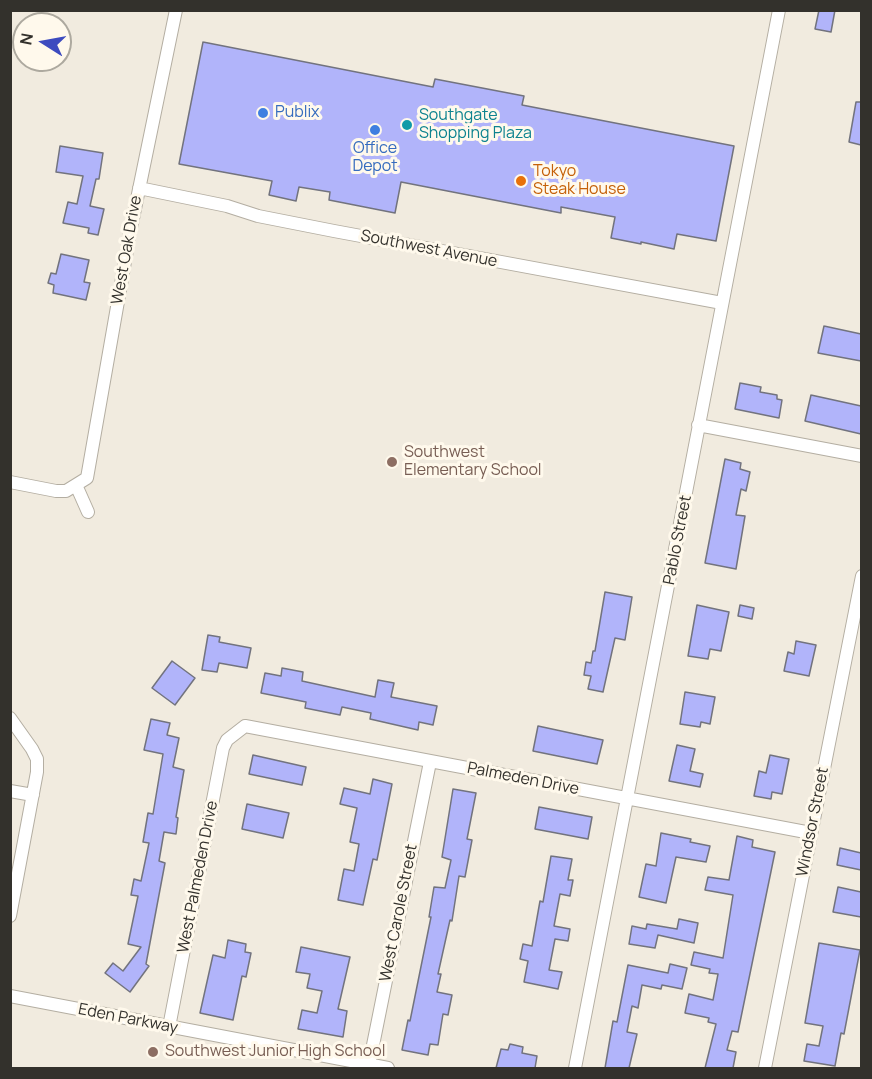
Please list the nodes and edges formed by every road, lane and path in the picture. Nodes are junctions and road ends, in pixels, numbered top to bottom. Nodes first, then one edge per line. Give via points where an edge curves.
1 (176, 10) edge
2 (779, 10) edge
3 (139, 188) junction
4 (722, 303) junction
5 (698, 425) junction
6 (861, 456) edge
7 (10, 482) edge
8 (76, 485) junction
9 (88, 512) dead end
10 (861, 576) edge
11 (10, 718) edge
12 (237, 732) joint
13 (430, 762) junction
14 (10, 791) edge
15 (33, 795) junction
16 (626, 799) junction
17 (811, 833) junction
18 (10, 916) edge
19 (10, 996) edge
20 (169, 1027) junction
21 (369, 1065) junction
22 (388, 1068) edge
23 (575, 1068) edge
24 (765, 1068) edge

1 - 3 street, West Oak Drive
2 - 4 street, Pablo Street
3 - 4 street, Southwest Avenue via 258,216
3 - 8 street, West Oak Drive via 87,478
4 - 5 street, Pablo Street
5 - 6 street
5 - 16 street, Pablo Street
7 - 8 street via 56,491
8 - 9 street
10 - 17 street, Windsor Street
11 - 15 street via 37,759
12 - 13 street, Palmeden Drive via 245,726 262,728
12 - 20 street, West Palmeden Drive via 223,748
13 - 16 street, Palmeden Drive
13 - 21 street, West Carole Street
14 - 15 street
15 - 18 street
16 - 17 street, Palmeden Drive
16 - 23 street, Pablo Street
17 - 24 street, Windsor Street
19 - 20 street, Eden Parkway
20 - 21 street, Eden Parkway
21 - 22 street, Eden Parkway

